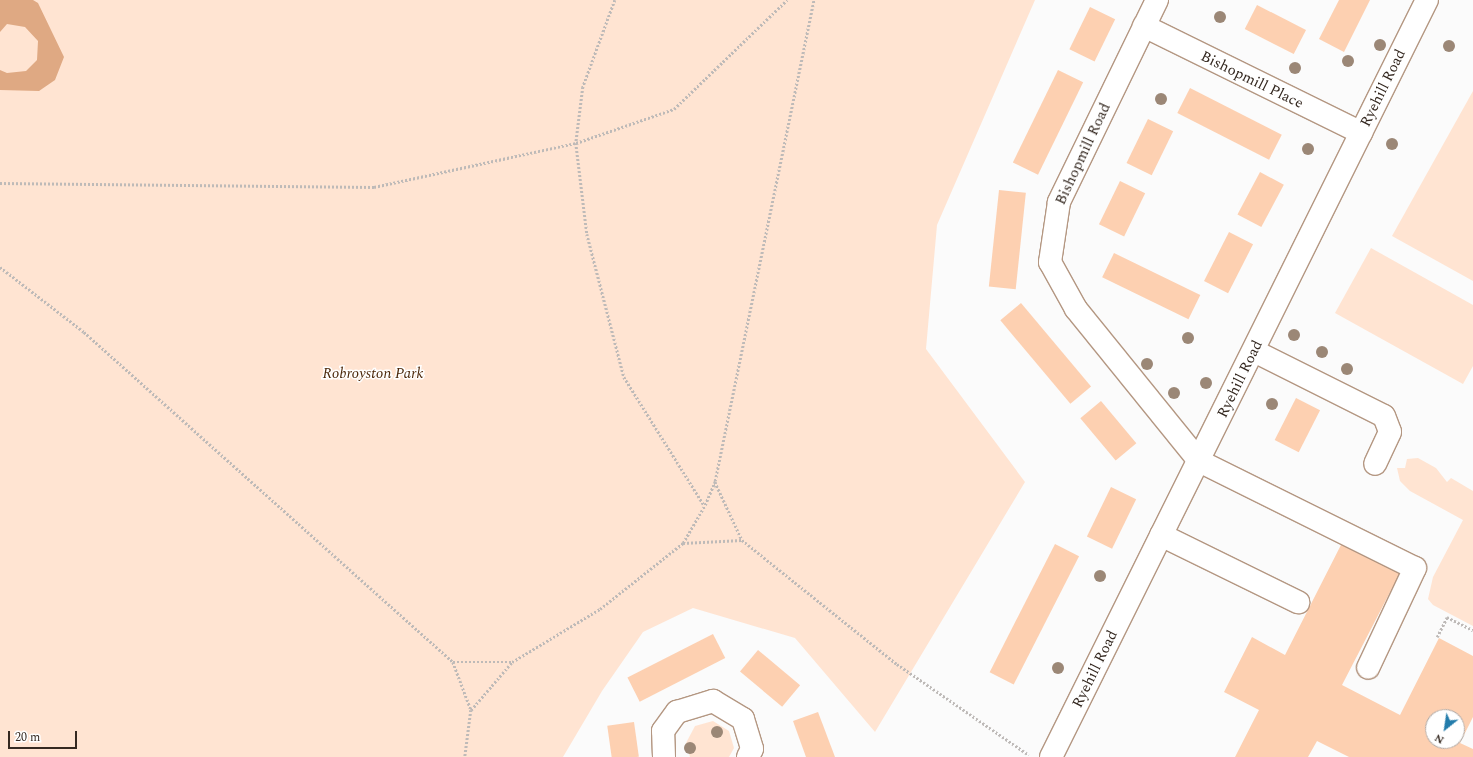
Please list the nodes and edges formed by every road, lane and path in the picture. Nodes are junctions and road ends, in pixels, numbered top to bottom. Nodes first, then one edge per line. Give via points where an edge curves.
1 (615, 0) edge
2 (787, 0) edge
3 (814, 0) edge
4 (1157, 0) edge
5 (1426, 0) edge
6 (1144, 26) junction
7 (1361, 133) junction
8 (576, 142) junction
9 (0, 183) edge
10 (0, 267) edge
11 (1254, 351) junction
12 (1199, 460) junction
13 (1376, 464) dead end
14 (715, 482) junction
15 (705, 505) junction
16 (1161, 535) junction
17 (742, 540) junction
18 (683, 543) junction
19 (1298, 602) dead end
20 (1473, 630) edge
21 (1437, 637) dead end
22 (453, 662) junction
23 (512, 662) junction
24 (1368, 668) dead end
25 (471, 710) junction
26 (465, 757) edge
27 (664, 757) edge
28 (748, 757) edge
29 (1031, 757) edge
30 (1051, 757) edge

1 - 8 path via 583,87
2 - 8 path via 674,108
3 - 14 path
4 - 6 street, Bishopmill Road
5 - 7 street, Ryehill Road
6 - 7 street, Bishopmill Place
6 - 12 street, Bishopmill Road via 1059,202 1050,262 1076,309
7 - 11 street, Ryehill Road
8 - 9 path via 374,187
8 - 15 path via 587,234 624,377
10 - 22 path via 84,332
11 - 12 street, Ryehill Road
11 - 13 street via 1384,416 1390,432
12 - 16 street, Ryehill Road
12 - 24 street via 1415,568
14 - 15 path
14 - 17 path
15 - 18 path
16 - 19 street
16 - 30 street, Ryehill Road
17 - 18 path
17 - 29 path via 897,664
18 - 23 path via 600,609
20 - 21 path via 1448,617
22 - 23 path
22 - 25 path
23 - 25 path
25 - 26 path
27 - 28 street via 664,731 677,712 713,701 743,719 752,749

